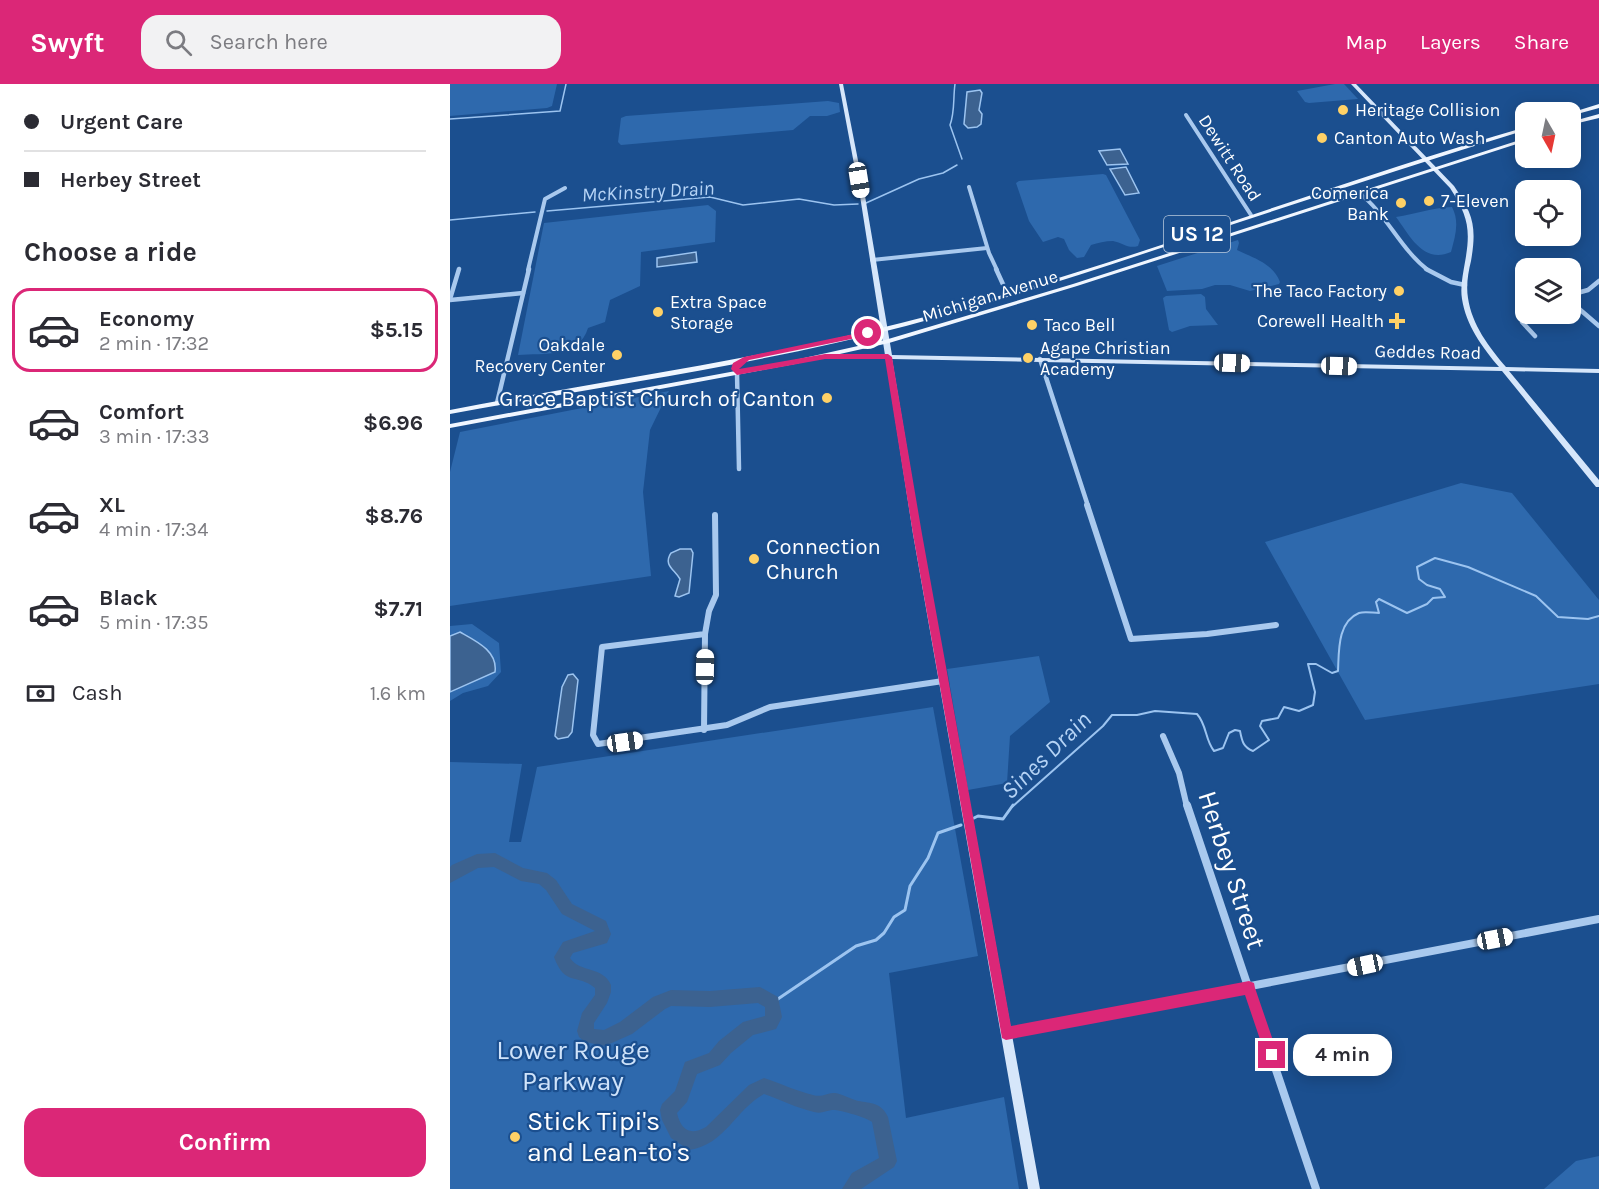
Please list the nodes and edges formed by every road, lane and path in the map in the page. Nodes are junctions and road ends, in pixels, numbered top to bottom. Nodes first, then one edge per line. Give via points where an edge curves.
1 (841, 84) edge
2 (1353, 84) edge
3 (1599, 106) edge
4 (1581, 112) edge
5 (1186, 115) dead end
6 (1599, 116) edge
7 (1581, 121) edge
8 (1515, 131) edge
9 (1502, 135) junction
10 (1515, 143) edge
11 (1511, 144) junction
12 (1425, 159) junction
13 (1434, 169) junction
14 (969, 187) dead end
15 (565, 188) dead end
16 (1359, 193) junction
17 (1309, 197) junction
18 (1317, 206) junction
19 (1251, 215) junction
20 (1259, 225) junction
21 (987, 248) junction
22 (872, 260) junction
23 (459, 269) dead end
24 (1599, 281) edge
25 (1040, 283) junction
26 (1465, 285) junction
27 (1581, 292) edge
28 (523, 293) junction
29 (1007, 293) junction
30 (1042, 296) junction
31 (993, 298) junction
32 (450, 299) edge
33 (995, 310) junction
34 (1581, 310) edge
35 (1524, 324) edge
36 (1599, 326) edge
37 (885, 329) junction
38 (1535, 336) dead end
39 (886, 342) junction
40 (825, 356) junction
41 (888, 357) junction
42 (747, 358) junction
43 (1040, 359) junction
44 (704, 366) junction
45 (1504, 369) junction
46 (1599, 371) edge
47 (737, 373) junction
48 (704, 379) junction
49 (497, 403) junction
50 (454, 411) edge
51 (450, 425) edge
52 (739, 469) dead end
53 (1599, 484) edge
54 (715, 515) dead end
55 (1276, 625) dead end
56 (705, 634) junction
57 (943, 681) junction
58 (704, 730) junction
59 (1163, 736) dead end
60 (1599, 919) edge
61 (1249, 988) junction
62 (1006, 1033) junction
63 (1034, 1189) edge
64 (1316, 1189) edge

1 - 22 main road
2 - 12 main road
3 - 4 main road
5 - 19 street, Dewitt Road
6 - 7 main road
8 - 9 main road, Michigan Avenue / US 12
9 - 11 main road via 1512,139
9 - 12 main road, Michigan Avenue / US 12
10 - 11 main road, Michigan Avenue / US 12
11 - 13 main road, Michigan Avenue / US 12
12 - 13 main road
12 - 17 main road, Michigan Avenue / US 12
13 - 16 main road, Michigan Avenue / US 12
13 - 26 main road via 1456,192 1470,217 1472,236
14 - 21 street
15 - 28 street via 545,199
16 - 18 main road, Michigan Avenue / US 12
16 - 26 street via 1425,270 1443,280
17 - 18 main road via 1309,203
17 - 19 main road, Michigan Avenue / US 12
18 - 20 main road, Michigan Avenue / US 12
19 - 20 main road via 1263,220
19 - 25 main road, Michigan Avenue / US 12
20 - 30 main road, Michigan Avenue / US 12
21 - 22 street
21 - 29 street
22 - 37 main road
23 - 32 street
24 - 27 street
25 - 29 main road, Michigan Avenue / US 12
25 - 30 main road via 1032,291
26 - 45 main road via 1472,323
28 - 32 street
28 - 49 street
29 - 31 main road, Michigan Avenue / US 12
30 - 33 main road, Michigan Avenue / US 12
31 - 33 main road via 1001,301
31 - 37 main road, Michigan Avenue / US 12
33 - 39 main road, Michigan Avenue / US 12
34 - 36 street
35 - 38 street
37 - 39 main road
37 - 42 main road, Michigan Avenue / US 12
39 - 40 main road, Michigan Avenue / US 12
39 - 41 main road
40 - 41 main road, Geddes Road
40 - 47 main road, Michigan Avenue / US 12
41 - 43 main road, Geddes Road
41 - 57 main road
42 - 44 main road, Michigan Avenue / US 12
42 - 47 main road via 735,367
43 - 45 main road, Geddes Road
43 - 55 street via 1131,639
44 - 48 main road via 712,371
44 - 49 main road, Michigan Avenue / US 12
45 - 46 main road, Geddes Road
45 - 53 main road
47 - 48 main road, Michigan Avenue / US 12
47 - 52 street
48 - 51 main road, Michigan Avenue / US 12
49 - 50 main road, Michigan Avenue / US 12
50 - 51 main road via 461,417
54 - 56 street via 716,595
56 - 58 street
56 - 58 street via 602,647 593,735 598,744 606,744
57 - 58 street via 770,707
57 - 62 main road
59 - 61 street, Herbey Street via 1179,773
60 - 61 street
61 - 62 street
61 - 64 street, Herbey Street
62 - 63 main road

